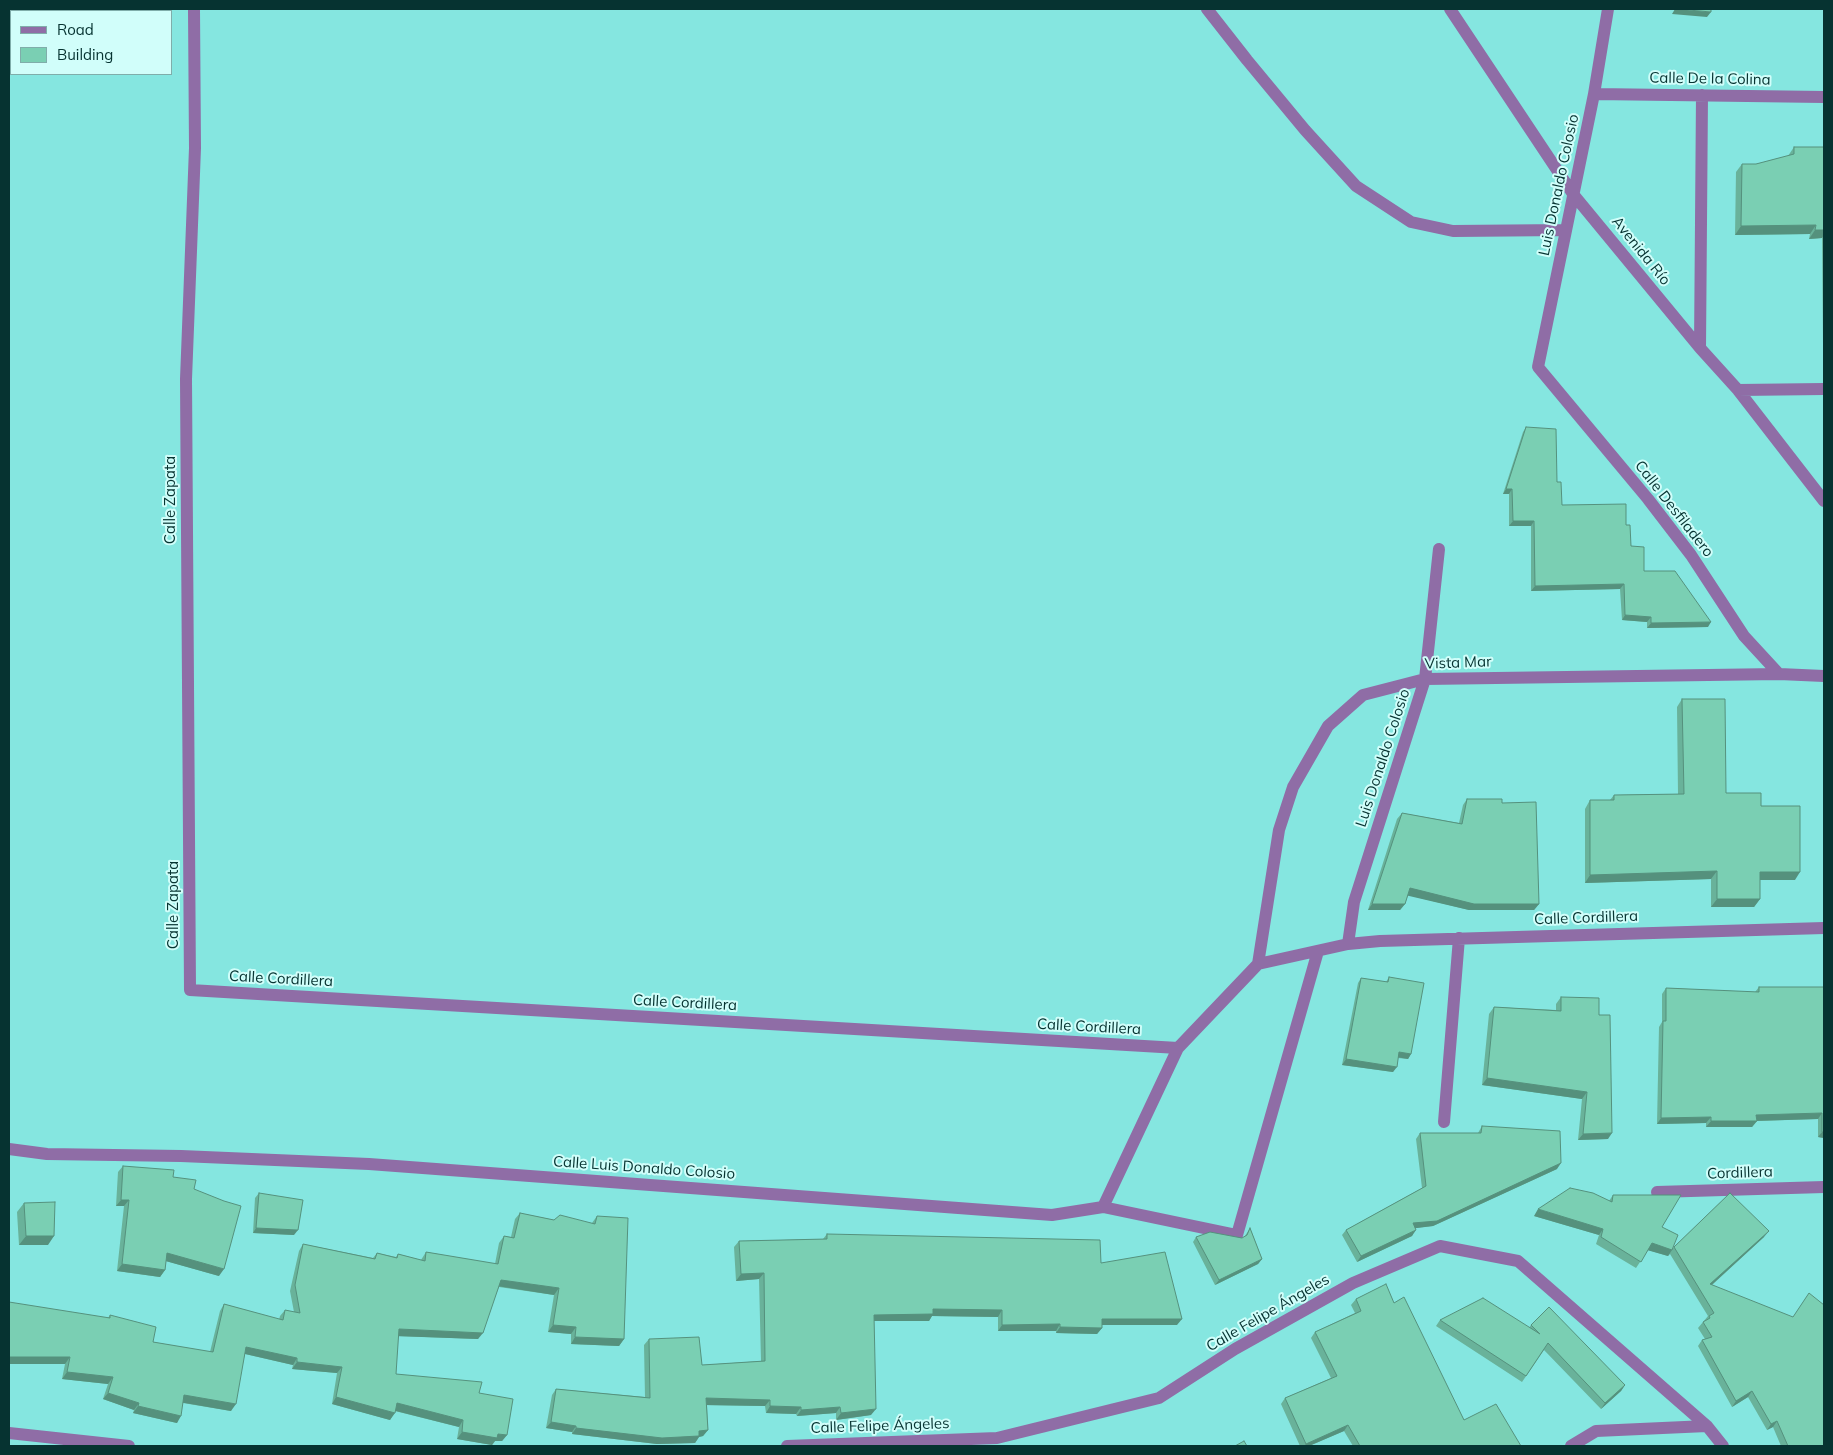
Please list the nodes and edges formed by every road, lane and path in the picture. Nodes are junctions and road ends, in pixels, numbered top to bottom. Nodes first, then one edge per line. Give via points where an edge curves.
1 (194, 9) edge
2 (1207, 9) edge
3 (1450, 9) edge
4 (1608, 9) edge
5 (1594, 94) junction
6 (1702, 96) junction
7 (1824, 97) edge
8 (1573, 194) junction
9 (1565, 230) junction
10 (1700, 348) junction
11 (1538, 367) joint
12 (1824, 389) edge
13 (1738, 390) junction
14 (1824, 502) edge
15 (1440, 549) dead end
16 (1779, 674) junction
17 (1824, 676) edge
18 (1424, 679) junction
19 (1824, 928) edge
20 (1459, 938) junction
21 (1348, 944) junction
22 (1318, 951) junction
23 (1258, 964) junction
24 (190, 990) joint
25 (1178, 1048) junction
26 (1444, 1122) dead end
27 (9, 1150) edge
28 (1824, 1187) edge
29 (1658, 1192) dead end
30 (1103, 1207) junction
31 (1707, 1426) junction
32 (9, 1433) edge
33 (129, 1446) edge
34 (787, 1446) edge
35 (1571, 1446) edge
36 (1723, 1446) edge

1 - 24 street, Calle Zapata via 195,148 186,379
2 - 9 street via 1305,130 1356,186 1412,222 1453,231
3 - 8 street, Avenida Río
4 - 5 street, Luis Donaldo Colosio
5 - 6 street, Calle De la Colina
5 - 8 street, Luis Donaldo Colosio
6 - 7 street, Calle De la Colina
6 - 10 street
8 - 9 street, Luis Donaldo Colosio
8 - 10 street, Avenida Río
9 - 11 street, Luis Donaldo Colosio
10 - 13 street, Avenida Río
11 - 16 street, Calle Desfiladero via 1692,555 1744,636
12 - 13 street
13 - 14 street, Avenida Río
15 - 18 street, Luis Donaldo Colosio
16 - 17 street, Vista Mar
16 - 18 street, Vista Mar
18 - 21 street, Luis Donaldo Colosio via 1354,902
18 - 23 street, Vista Mar via 1363,696 1328,726 1293,787 1279,830
19 - 20 street, Calle Cordillera
20 - 21 street, Calle Cordillera
20 - 26 street
21 - 22 street, Calle Cordillera
22 - 23 street, Calle Cordillera
22 - 30 street, Calle Luis Donaldo Colosio via 1237,1235
23 - 25 street
24 - 25 street, Calle Cordillera
25 - 30 street
27 - 30 street, Calle Luis Donaldo Colosio via 47,1154 369,1164 1052,1214
28 - 29 street, Cordillera
31 - 34 street, Calle Felipe Ángeles via 1518,1261 1440,1246 1353,1284 1235,1349 1159,1398 997,1438
31 - 35 street via 1596,1431
31 - 36 street, Calle Felipe Ángeles
32 - 33 street

